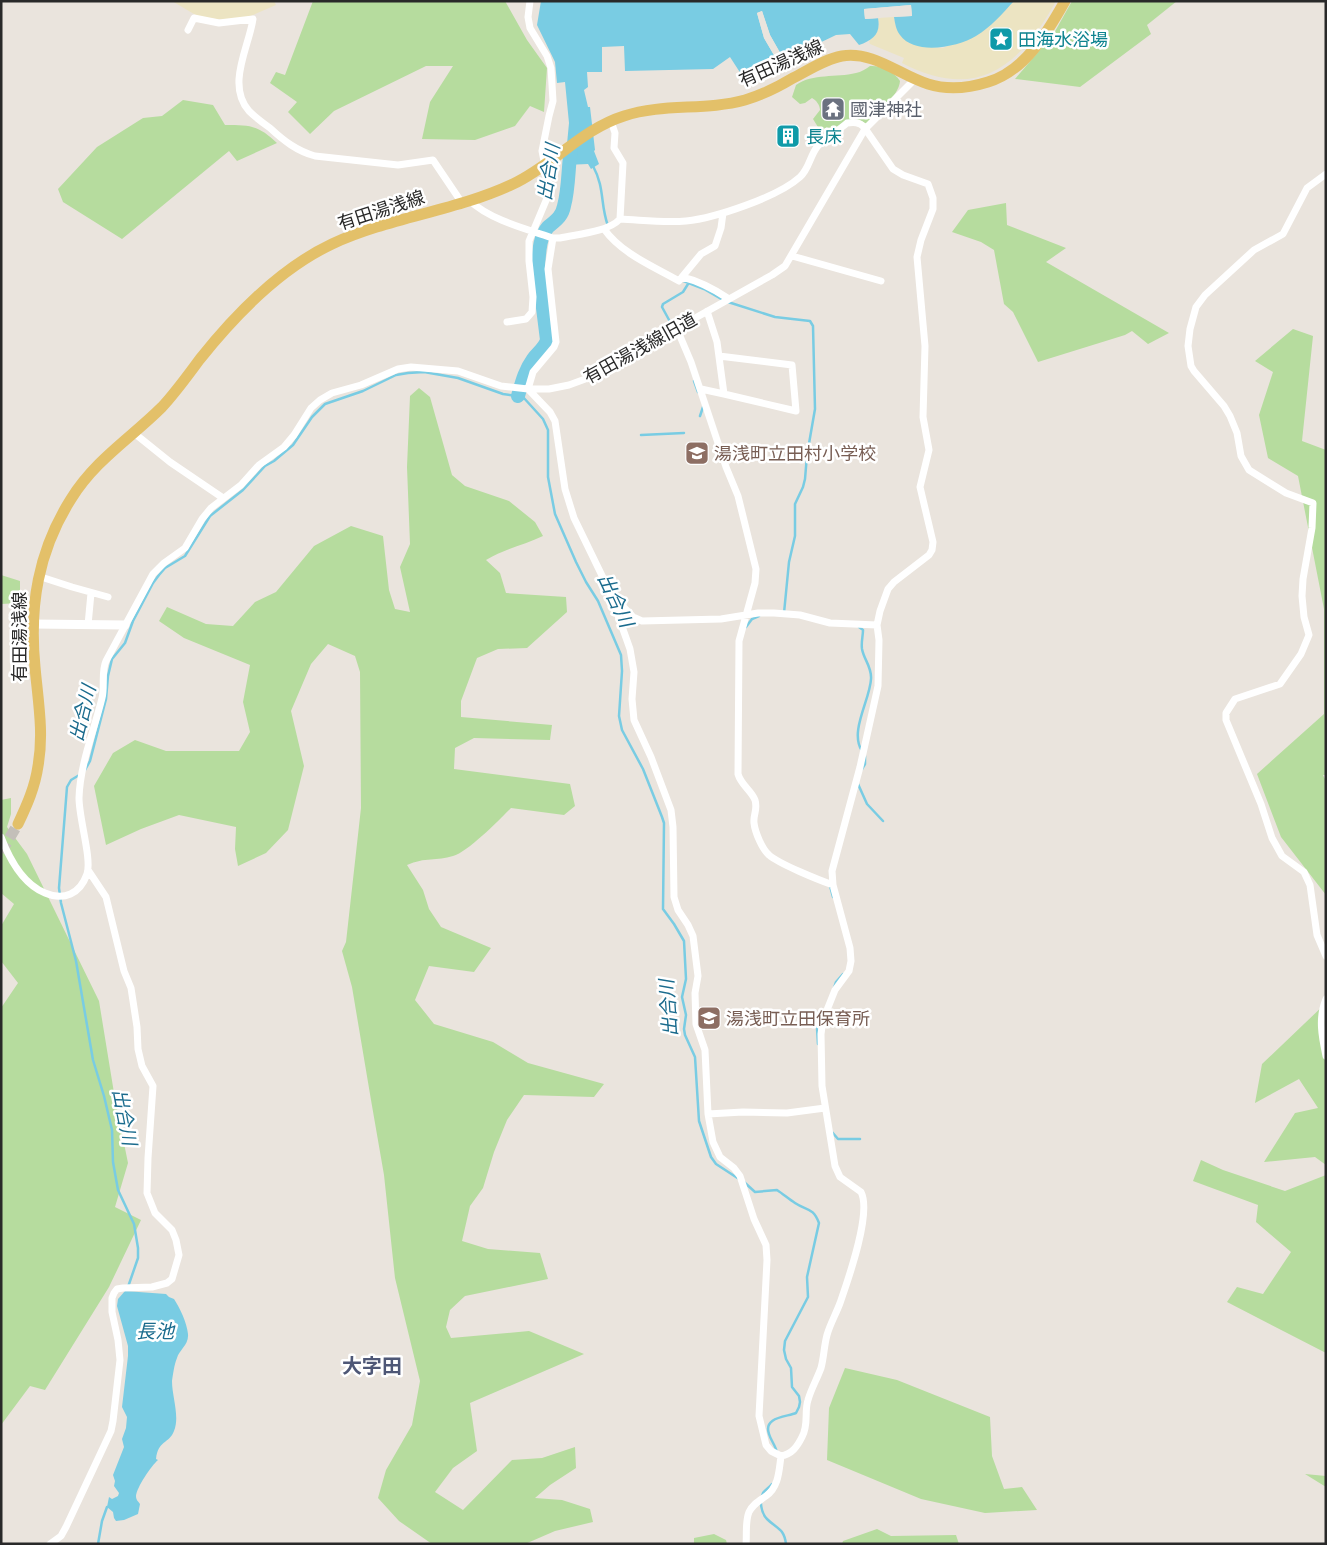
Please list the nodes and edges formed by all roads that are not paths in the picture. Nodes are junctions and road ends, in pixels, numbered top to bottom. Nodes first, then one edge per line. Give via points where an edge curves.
1 (530, 1) edge
2 (1065, 1) edge
3 (188, 30) dead end
4 (915, 79) junction
5 (611, 121) junction
6 (865, 129) junction
7 (546, 166) junction
8 (1326, 174) edge
9 (466, 202) junction
10 (723, 213) junction
11 (620, 219) junction
12 (604, 229) junction
13 (533, 231) junction
14 (553, 238) junction
15 (792, 256) junction
16 (682, 277) junction
17 (882, 282) dead end
18 (729, 299) junction
19 (707, 311) junction
20 (507, 322) dead end
21 (677, 329) junction
22 (719, 356) junction
23 (528, 389) junction
24 (701, 389) junction
25 (724, 394) junction
26 (134, 433) junction
27 (223, 498) junction
28 (38, 576) junction
29 (609, 590) junction
30 (90, 593) junction
31 (108, 597) dead end
32 (746, 616) junction
33 (34, 624) junction
34 (88, 624) junction
35 (125, 625) junction
36 (877, 625) junction
37 (18, 824) tunnel mouth
38 (1, 837) edge
39 (88, 870) junction
40 (833, 885) junction
41 (1326, 956) edge
42 (1326, 999) edge
43 (1326, 1056) edge
44 (825, 1108) junction
45 (708, 1114) junction
46 (781, 1456) junction
47 (50, 1544) edge
48 (746, 1544) edge

1 - 7 street via 530,28 551,68 553,101 542,152
2 - 4 main road, 有田湯浅線 via 1036,45 1007,74 982,84 960,87 940,87
3 - 9 street via 194,18 219,23 253,19 239,74 241,94 249,111 291,146 315,156 393,165 434,160
4 - 5 main road, 有田湯浅線 via 873,59 843,56 824,62 762,94 737,102 644,111
4 - 6 street, 有田湯浅線旧道
5 - 7 main road, 有田湯浅線
5 - 11 street via 615,133 614,148 623,162
6 - 10 street via 856,123 847,124 817,148 797,179 770,196
6 - 15 street, 有田湯浅線旧道
6 - 36 street via 893,169 928,184 934,205 917,257 925,346 923,417 930,450 920,487 932,550 891,586
7 - 9 main road, 有田湯浅線 via 515,183
7 - 13 street via 550,191
8 - 41 street via 1307,188 1283,234 1254,250 1205,295 1196,307 1188,346 1194,371 1230,416 1241,456 1249,470 1286,493 1313,503 1302,596 1308,635 1301,654 1280,684 1235,699 1226,713 1226,720 1272,838 1282,856 1304,872 1310,885 1317,935
9 - 13 street
9 - 26 main road, 有田湯浅線 via 342,240 308,257 241,312 172,396
10 - 11 street via 686,221
10 - 16 street via 722,228 715,246 701,254
11 - 12 street
12 - 14 street
12 - 16 street via 625,250 679,281
13 - 14 street
13 - 20 street via 528,254 532,312 526,319
14 - 23 street via 548,269 556,342 533,372
15 - 17 street
15 - 18 street, 有田湯浅線旧道 via 779,271
16 - 18 street via 703,284
18 - 19 street, 有田湯浅線旧道
19 - 21 street, 有田湯浅線旧道
19 - 22 street
21 - 23 street, 有田湯浅線旧道 via 580,382 549,389
21 - 24 street
22 - 25 street
22 - 25 street via 792,365 796,411
23 - 27 street, 有田湯浅線旧道 via 501,386 450,370 423,367 398,370 320,400 284,447
23 - 29 street via 555,421 561,470 570,506
24 - 25 street
24 - 32 street via 738,496 756,569
26 - 27 street
26 - 28 main road, 有田湯浅線 via 99,463 70,500 48,543
27 - 35 street, 有田湯浅線旧道 via 206,513 185,548 153,574
28 - 30 street
28 - 33 main road, 有田湯浅線
29 - 32 street via 624,609 642,621
29 - 45 street via 632,658 634,720 671,810 674,897 693,936 698,976 696,1024 705,1050
30 - 31 street
30 - 34 street
32 - 36 street via 790,614 830,623
32 - 40 street via 739,642 740,781 755,802 755,825 767,853
33 - 34 street
33 - 37 main road, 有田湯浅線 via 41,745 36,779
34 - 35 street
35 - 39 street, 有田湯浅線旧道 via 104,666 102,697 80,783 80,817
36 - 40 street via 878,686 832,871
38 - 39 street via 24,877 48,895 58,898 70,894 80,886
39 - 47 street via 106,897 131,988 138,1050 153,1086 147,1193 155,1213 172,1230 179,1255 168,1283 117,1289 114,1293 112,1312 120,1360 111,1431 66,1527 61,1536
40 - 44 street via 852,962 835,990 822,1027
42 - 43 street via 1321,1010
44 - 45 street via 787,1113
44 - 46 street via 837,1172 861,1192 864,1212 853,1261 828,1333 821,1369 807,1400 803,1437 792,1452
45 - 46 street via 713,1142 720,1157 740,1176 766,1245 759,1416 766,1445
46 - 48 street via 774,1487 754,1504 749,1513

